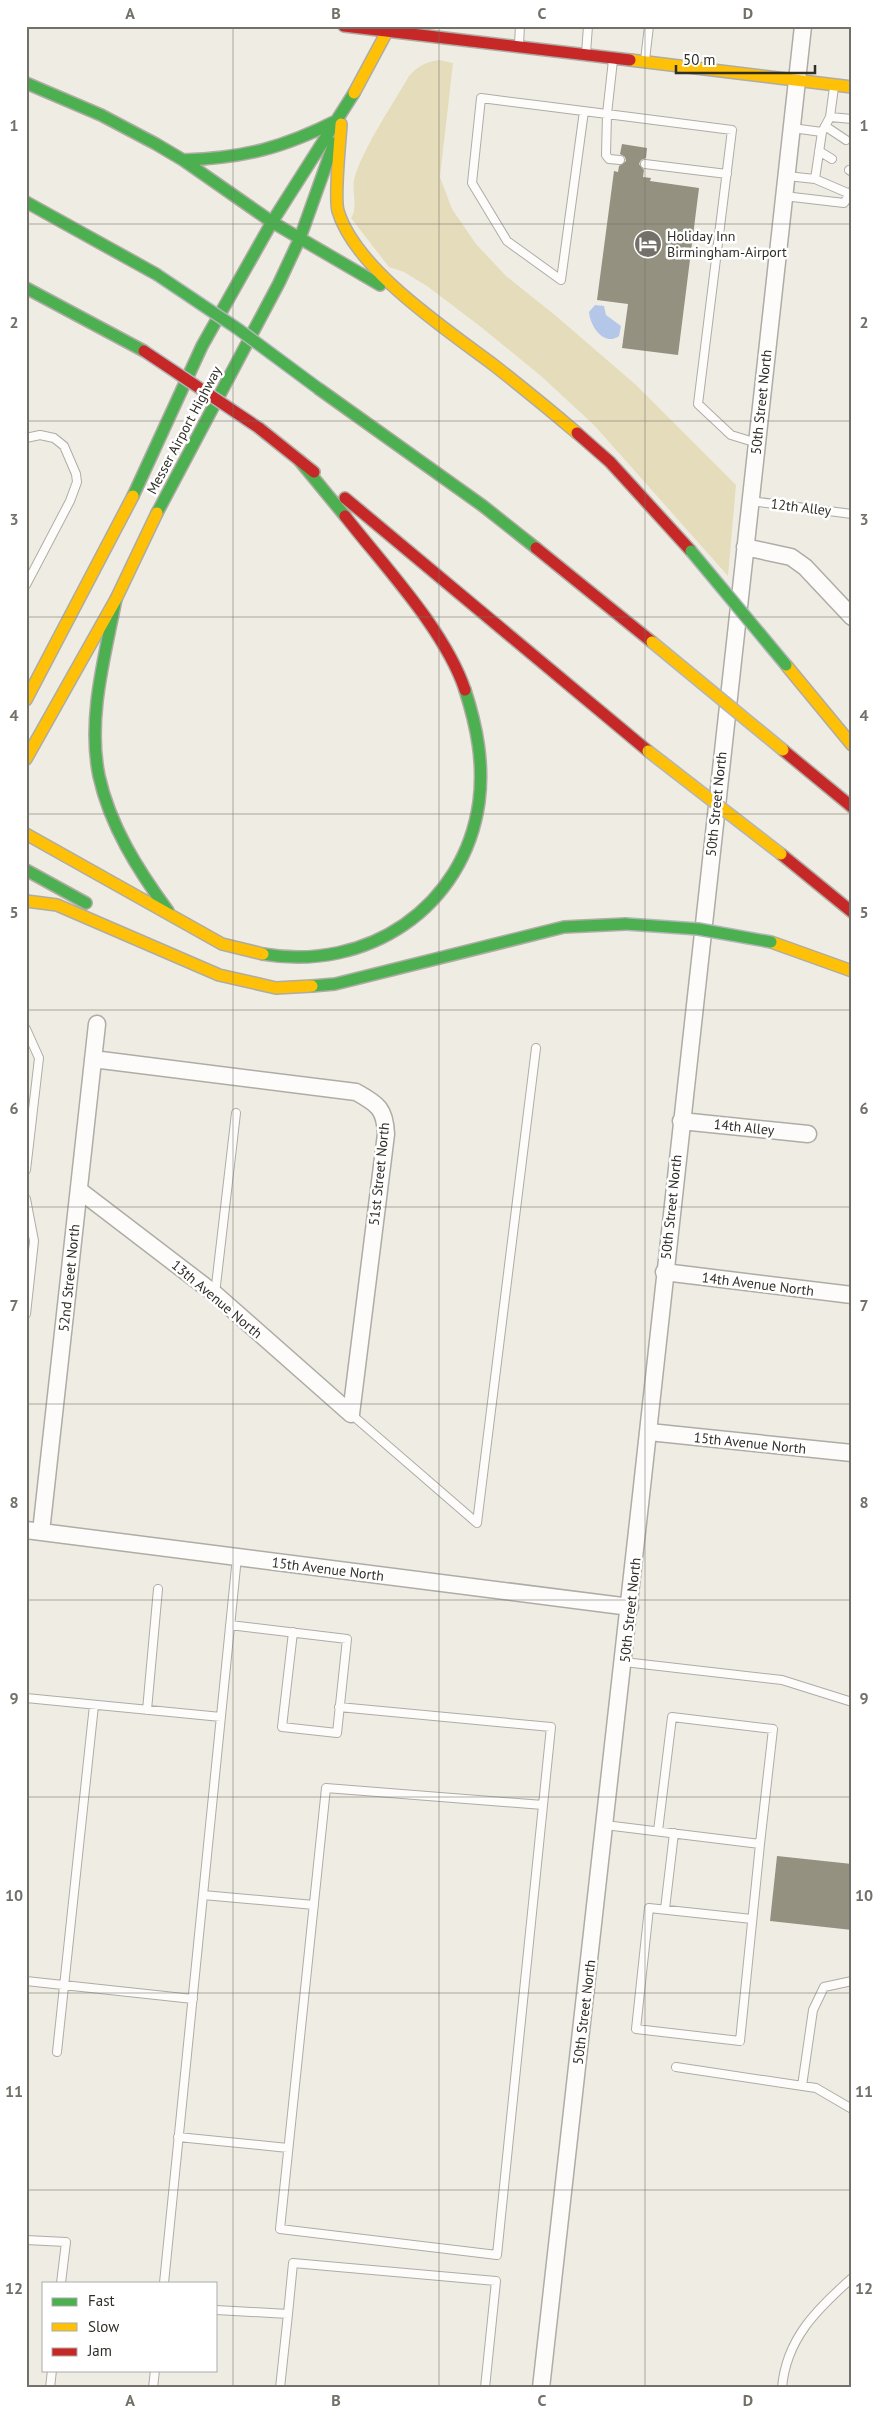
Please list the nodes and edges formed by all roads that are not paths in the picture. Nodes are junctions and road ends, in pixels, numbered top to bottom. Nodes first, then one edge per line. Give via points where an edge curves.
1 (344, 26) edge
2 (520, 26) edge
3 (588, 26) edge
4 (649, 26) edge
5 (803, 26) edge
6 (388, 29) edge
7 (518, 47) junction
8 (585, 55) junction
9 (613, 58) junction
10 (645, 62) junction
11 (797, 80) junction
12 (26, 83) edge
13 (834, 85) junction
14 (852, 87) edge
15 (584, 111) junction
16 (607, 114) junction
17 (830, 117) junction
18 (852, 119) edge
19 (339, 122) junction
20 (792, 128) junction
21 (823, 129) junction
22 (846, 140) dead end
23 (819, 151) junction
24 (832, 159) dead end
25 (184, 160) junction
26 (620, 160) dead end
27 (645, 164) dead end
28 (726, 174) junction
29 (787, 176) junction
30 (815, 179) junction
31 (851, 192) edge
32 (784, 196) junction
33 (26, 202) edge
34 (848, 204) edge
35 (272, 222) junction
36 (300, 238) junction
37 (26, 288) edge
38 (422, 310) junction
39 (26, 438) edge
40 (757, 443) junction
41 (299, 460) junction
42 (750, 501) junction
43 (852, 514) edge
44 (745, 547) junction
45 (26, 585) edge
46 (116, 598) junction
47 (852, 617) edge
48 (26, 700) edge
49 (852, 745) edge
50 (26, 759) edge
51 (852, 806) edge
52 (26, 834) edge
53 (26, 870) edge
54 (26, 901) edge
55 (852, 912) edge
56 (174, 919) junction
57 (852, 971) edge
58 (219, 975) junction
59 (97, 1024) dead end
60 (26, 1029) edge
61 (536, 1048) dead end
62 (93, 1058) junction
63 (236, 1113) dead end
64 (29, 1121) edge
65 (681, 1121) junction
66 (808, 1134) dead end
67 (26, 1170) edge
68 (78, 1190) junction
69 (26, 1199) edge
70 (664, 1272) junction
71 (215, 1294) junction
72 (852, 1295) edge
73 (26, 1314) edge
74 (351, 1414) junction
75 (649, 1432) junction
76 (852, 1454) edge
77 (34, 1531) edge
78 (237, 1557) junction
79 (158, 1589) dead end
80 (630, 1607) junction
81 (230, 1625) junction
82 (293, 1632) junction
83 (624, 1662) junction
84 (26, 1698) edge
85 (852, 1702) edge
86 (94, 1705) junction
87 (339, 1707) junction
88 (146, 1710) junction
89 (221, 1717) junction
90 (543, 1805) junction
91 (605, 1825) junction
92 (658, 1831) junction
93 (674, 1833) junction
94 (760, 1844) junction
95 (203, 1895) junction
96 (314, 1905) junction
97 (665, 1909) junction
98 (752, 1919) junction
99 (26, 1981) edge
100 (852, 1981) edge
101 (63, 1985) junction
102 (193, 1999) junction
103 (57, 2052) dead end
104 (676, 2067) dead end
105 (802, 2086) junction
106 (852, 2109) edge
107 (178, 2137) junction
108 (288, 2148) junction
109 (26, 2240) edge
110 (852, 2278) edge
111 (61, 2282) edge
112 (164, 2282) edge
113 (218, 2310) edge
114 (288, 2314) junction
115 (52, 2372) edge
116 (155, 2372) edge
117 (50, 2388) edge
118 (153, 2388) edge
119 (280, 2388) edge
120 (485, 2388) edge
121 (541, 2388) edge
122 (782, 2388) edge

1 - 6 main road
2 - 7 lane
3 - 8 lane
4 - 10 lane
5 - 11 street, 50th Street North
6 - 7 main road
6 - 19 main road, Messer Airport Highway
7 - 8 main road
8 - 9 main road
9 - 10 main road
9 - 16 lane
10 - 11 main road
11 - 13 main road
11 - 20 street, 50th Street North
12 - 25 main road via 101,115
13 - 14 main road
13 - 17 lane
15 - 15 lane via 481,98 472,183 507,241 562,280
15 - 16 lane
16 - 26 lane via 606,155 609,159
16 - 28 lane via 732,130
17 - 18 lane
17 - 21 lane
19 - 25 main road via 259,153 235,158
19 - 35 main road, Messer Airport Highway
19 - 36 main road, Messer Airport Highway
19 - 38 main road via 337,208 344,228 369,262
20 - 21 lane
20 - 29 street, 50th Street North
21 - 22 lane
21 - 23 lane
23 - 24 lane
23 - 30 lane
25 - 35 main road
27 - 28 lane
28 - 40 lane via 698,404 731,435
29 - 30 lane
29 - 32 street, 50th Street North
30 - 31 lane
31 - 34 lane
32 - 34 lane
32 - 40 street, 50th Street North
33 - 51 main road, bridge via 156,274 238,329 483,506
35 - 36 main road
35 - 48 main road, Messer Airport Highway via 202,346 122,520
36 - 38 main road
36 - 46 main road, Messer Airport Highway
37 - 41 main road, bridge via 144,351 259,428
38 - 49 main road, bridge via 528,392 610,462 691,551
39 - 45 lane via 40,434 54,438 64,446 77,482
40 - 42 street, 50th Street North
41 - 55 main road, bridge via 648,751
41 - 56 main road via 427,619 459,673 478,728 482,761 481,795 474,828 459,863 439,893 407,924 376,943 336,956 300,959 255,954 222,944
42 - 43 lane, 12th Alley
42 - 44 street, 50th Street North
44 - 47 street via 791,557 805,567
44 - 65 street, 50th Street North
46 - 50 main road, Messer Airport Highway
46 - 56 main road via 98,702 96,751 105,798 137,868
52 - 56 main road
53 - 58 main road
54 - 58 main road via 57,905
57 - 58 main road, bridge via 771,942 698,929 626,924 564,927 335,984 276,988
59 - 62 street, 52nd Street North
60 - 64 lane via 39,1058
61 - 74 lane via 477,1523
62 - 68 street, 52nd Street North
62 - 74 street, 51st Street North via 356,1092 374,1102 385,1116 386,1134
63 - 71 lane
64 - 67 lane
65 - 66 street, 14th Alley
65 - 70 street, 50th Street North
68 - 71 street, 13th Avenue North
68 - 77 street, 52nd Street North
69 - 73 lane via 34,1241
70 - 72 street, 14th Avenue North
70 - 75 street, 50th Street North
71 - 74 street, 13th Avenue North
75 - 76 street, 15th Avenue North
75 - 80 street, 50th Street North
77 - 78 street, 15th Avenue North
78 - 80 street, 15th Avenue North
78 - 81 lane
79 - 88 lane
80 - 83 street, 50th Street North
81 - 82 lane
81 - 89 lane
82 - 87 lane via 347,1639
82 - 87 lane via 282,1728 337,1733
83 - 85 lane via 782,1680
83 - 91 street, 50th Street North
84 - 86 lane
86 - 88 lane
86 - 101 lane
87 - 90 lane via 551,1727
88 - 89 lane
89 - 95 lane
90 - 96 lane via 326,1788
90 - 108 lane via 497,2255 280,2229
91 - 92 lane
91 - 121 street, 50th Street North
92 - 93 lane
92 - 94 lane via 672,1717 773,1729
93 - 94 lane
93 - 97 lane
94 - 98 lane
95 - 96 lane
95 - 102 lane
96 - 108 lane
97 - 98 lane
97 - 98 lane via 649,1908 636,2029 740,2041
99 - 101 lane
100 - 105 lane via 824,1988 816,2003
101 - 102 lane
101 - 103 lane
102 - 107 lane
104 - 105 lane
105 - 106 lane via 816,2088
107 - 108 lane
107 - 112 lane
109 - 111 lane via 66,2242
110 - 122 lane via 800,2333 787,2356
113 - 114 lane
114 - 119 lane
114 - 120 lane via 293,2263 496,2282
115 - 117 lane
116 - 118 lane

